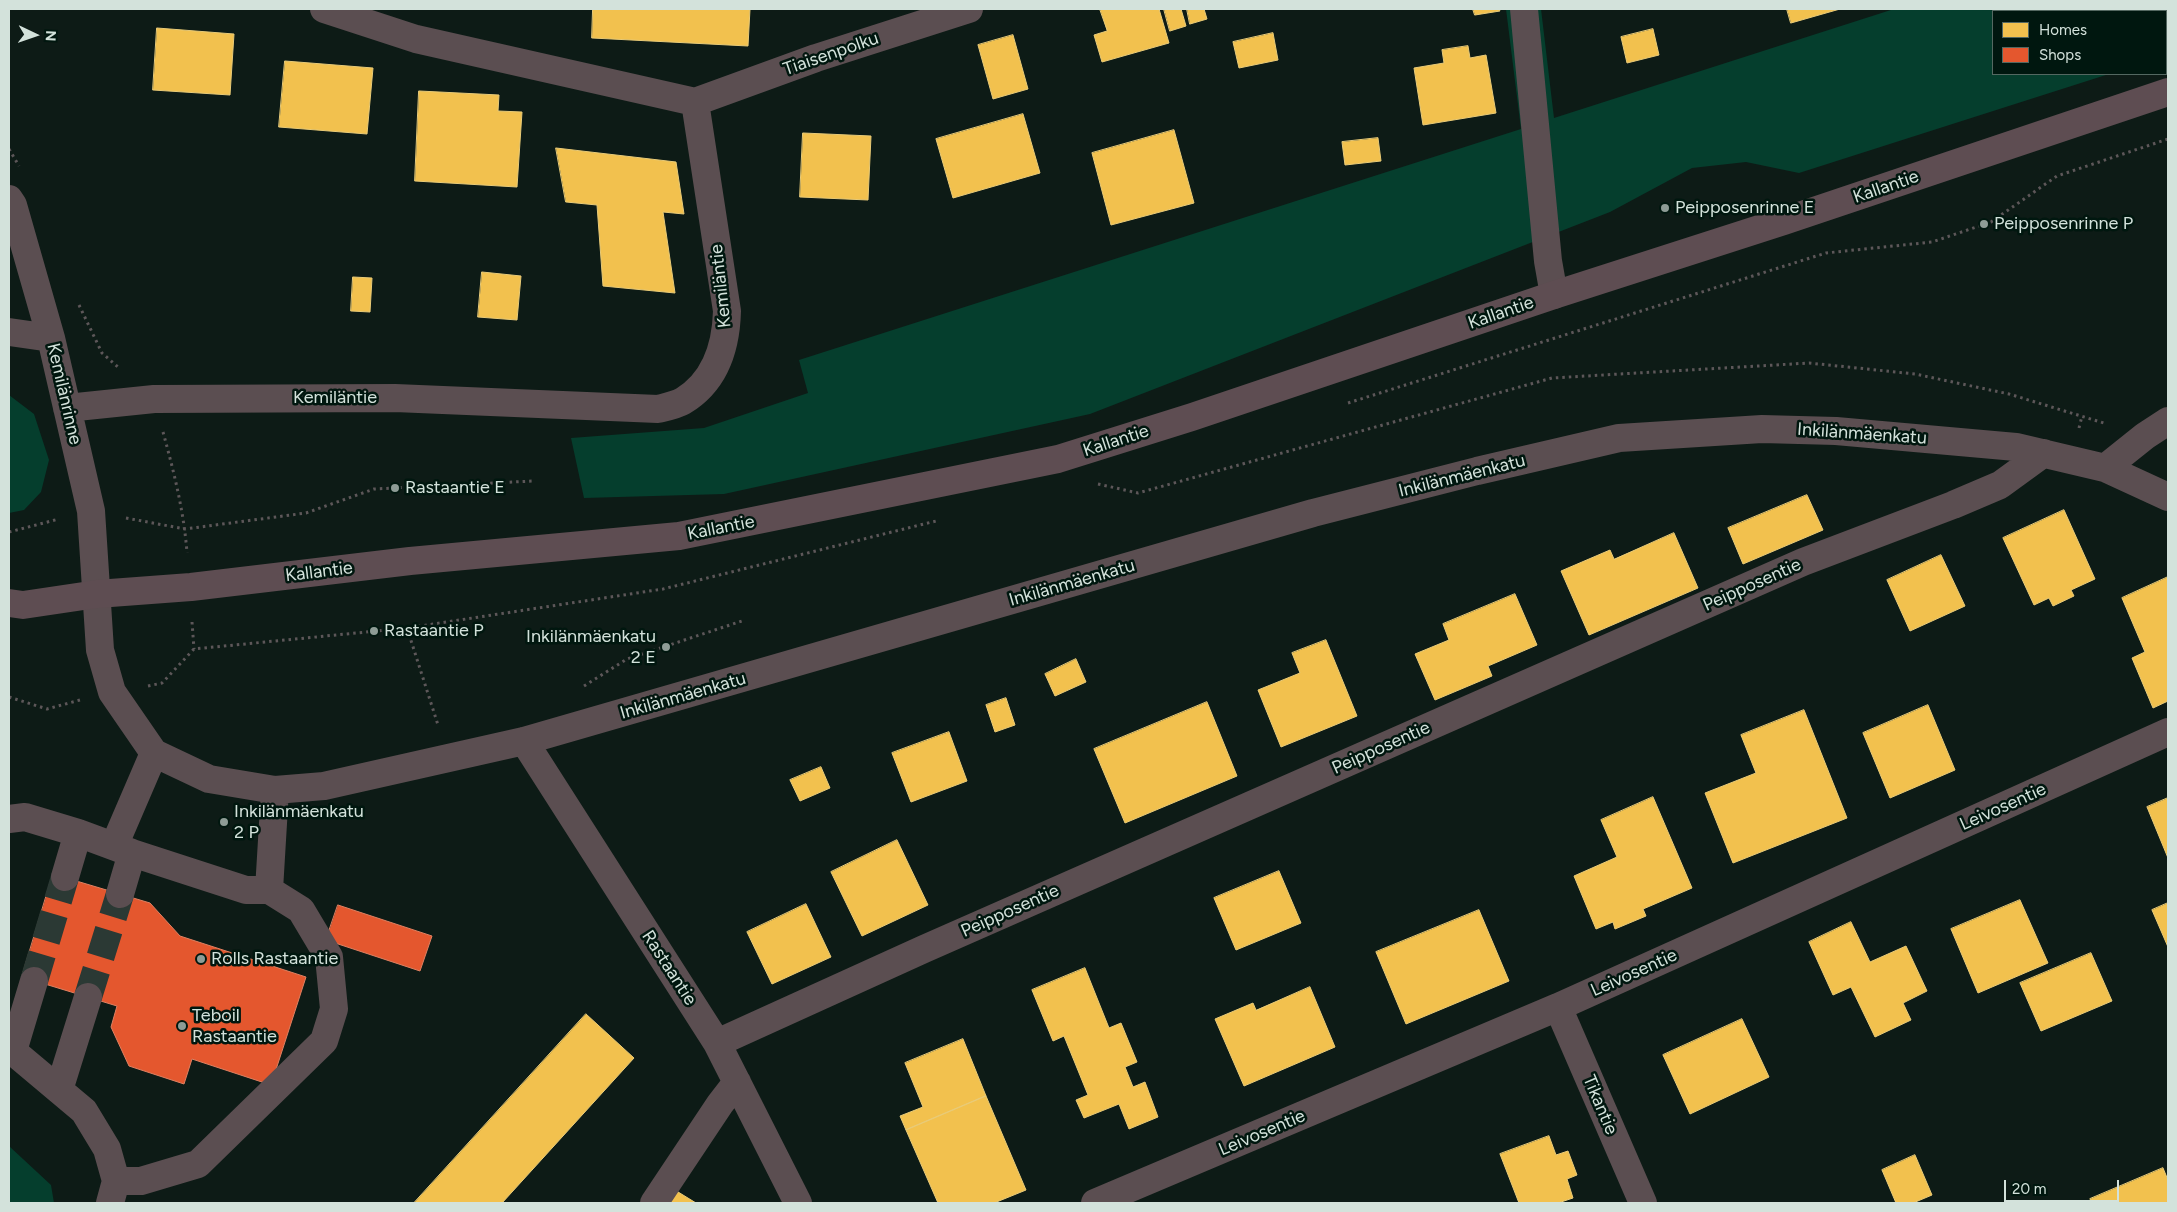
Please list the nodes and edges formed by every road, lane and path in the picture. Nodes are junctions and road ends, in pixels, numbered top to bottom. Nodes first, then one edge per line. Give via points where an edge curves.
1 (324, 9) edge
2 (969, 9) edge
3 (1524, 9) edge
4 (2168, 92) edge
5 (695, 102) junction
6 (9, 149) edge
7 (24, 173) dead end
8 (9, 199) edge
9 (1554, 295) junction
10 (78, 302) dead end
11 (9, 332) edge
12 (51, 338) junction
13 (154, 399) junction
14 (67, 408) junction
15 (2168, 422) edge
16 (2044, 453) junction
17 (2105, 468) junction
18 (534, 481) dead end
19 (2168, 497) edge
20 (97, 594) junction
21 (13, 606) edge
22 (742, 621) dead end
23 (407, 628) dead end
24 (194, 648) dead end
25 (162, 683) dead end
26 (580, 689) dead end
27 (9, 697) edge
28 (46, 709) dead end
29 (439, 727) dead end
30 (2168, 732) edge
31 (524, 742) junction
32 (154, 753) junction
33 (275, 790) junction
34 (9, 818) edge
35 (78, 833) junction
36 (123, 850) junction
37 (65, 877) tunnel mouth
38 (269, 890) junction
39 (120, 894) tunnel mouth
40 (34, 980) tunnel mouth
41 (88, 997) tunnel mouth
42 (1558, 1007) junction
43 (716, 1043) junction
44 (11, 1050) edge
45 (737, 1082) junction
46 (59, 1090) junction
47 (113, 1192) edge
48 (654, 1203) edge
49 (798, 1203) edge
50 (1095, 1203) edge
51 (1643, 1203) edge

1 - 5 street via 416,39
2 - 5 street, Tiaisenpolku via 816,58
3 - 9 street
4 - 9 main road, Kallantie
5 - 13 street, Kemiläntie via 727,311 727,335 720,359 701,387 682,401 658,410 395,398
6 - 7 path
8 - 12 street, Kemilänrinne
9 - 20 main road, Kallantie via 1058,459 679,536
10 - 13 path via 102,353
11 - 12 street
12 - 14 street, Kemilänrinne
13 - 14 street, Kemiläntie
13 - 18 path via 174,472 185,529 306,512 374,489
14 - 20 street, Kemilänrinne via 91,512
15 - 17 street
16 - 17 street, Inkilänmäenkatu
16 - 31 street, Inkilänmäenkatu via 2007,446 1762,428 1619,438 1313,513
16 - 43 street, Peipposentie via 2000,485 1803,562
17 - 19 street, Inkilänmäenkatu
20 - 21 main road, Kallantie
20 - 32 street via 100,650 112,692
22 - 26 path via 627,659
23 - 29 path
24 - 25 path
27 - 28 path
30 - 42 street, Leivosentie
31 - 33 street, Inkilänmäenkatu via 324,786
31 - 43 street, Rastaantie
32 - 33 street, Inkilänmäenkatu via 209,779
32 - 36 street
33 - 38 street
34 - 35 street via 25,817
35 - 36 street
35 - 37 street
36 - 38 street via 246,890
36 - 39 street
38 - 47 street via 301,910 329,958 334,1009 324,1041 198,1164
40 - 44 street
41 - 46 street
42 - 50 street, Leivosentie
42 - 51 street, Tikantie
43 - 45 street, Rastaantie
44 - 46 street
45 - 48 street
45 - 49 street, Rastaantie
46 - 47 street via 84,1111 107,1149

